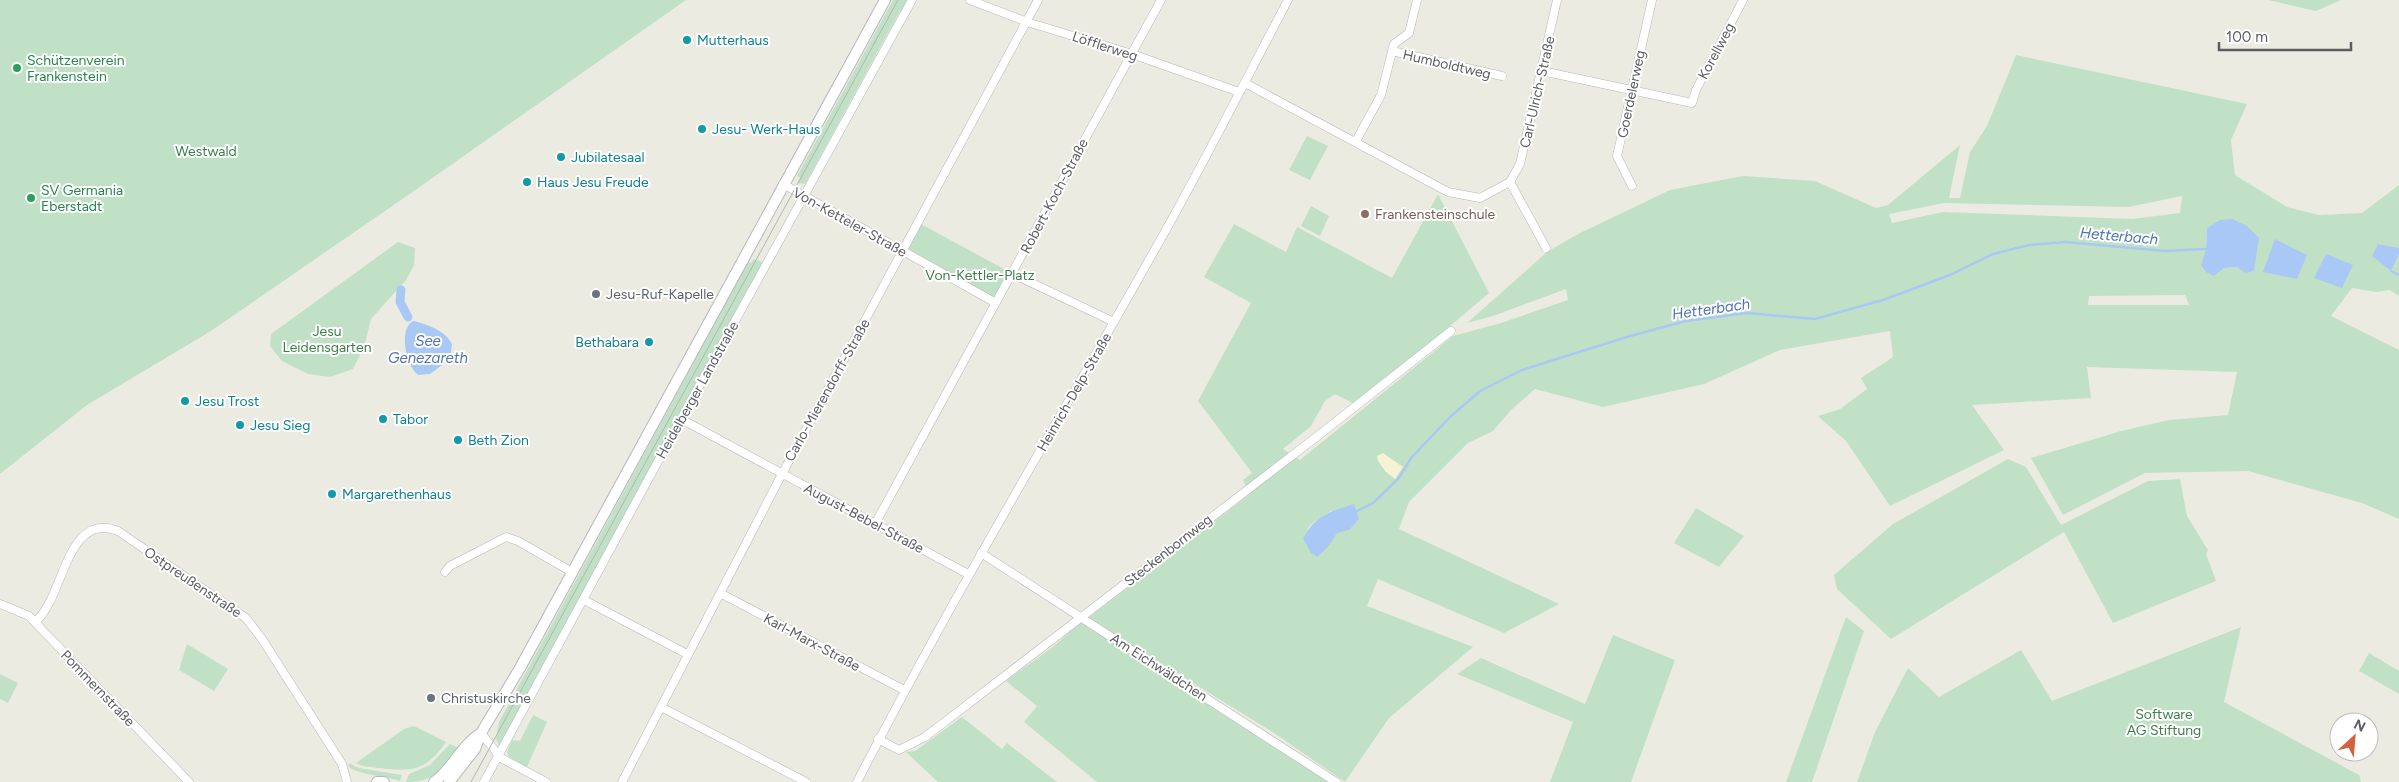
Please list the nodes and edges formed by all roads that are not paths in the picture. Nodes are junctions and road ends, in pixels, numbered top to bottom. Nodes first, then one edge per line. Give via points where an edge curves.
1 (885, 0) edge
2 (912, 0) edge
3 (970, 0) edge
4 (1038, 0) edge
5 (1161, 0) edge
6 (1288, 0) edge
7 (1417, 0) edge
8 (1557, 0) edge
9 (1652, 0) edge
10 (1743, 0) edge
11 (1027, 22) junction
12 (1392, 52) junction
13 (1132, 54) junction
14 (1542, 71) junction
15 (1502, 76) dead end
16 (1245, 83) junction
17 (1632, 90) junction
18 (1239, 92) junction
19 (1356, 141) junction
20 (1510, 182) junction
21 (783, 184) junction
22 (1632, 186) dead end
23 (804, 196) junction
24 (1546, 248) dead end
25 (903, 252) junction
26 (1013, 274) junction
27 (996, 303) junction
28 (1114, 322) junction
29 (1451, 331) dead end
30 (681, 420) junction
31 (782, 474) junction
32 (875, 524) junction
33 (981, 553) junction
34 (445, 572) dead end
35 (572, 572) junction
36 (968, 574) junction
37 (720, 593) junction
38 (584, 600) junction
39 (0, 604) edge
40 (1082, 617) junction
41 (36, 621) junction
42 (688, 654) junction
43 (904, 690) junction
44 (661, 707) junction
45 (481, 733) junction
46 (878, 740) junction
47 (498, 756) junction
48 (189, 782) edge
49 (346, 782) edge
50 (377, 782) edge
51 (384, 782) edge
52 (434, 782) edge
53 (449, 782) edge
54 (484, 782) edge
55 (546, 782) edge
56 (622, 782) edge
57 (806, 782) edge
58 (857, 782) edge
59 (1336, 782) edge

1 - 21 street, Heidelberger Landstraße
2 - 23 street, Heidelberger Landstraße
3 - 11 street, Löfflerweg
4 - 11 street, Carlo-Mierendorff-Straße
5 - 13 street, Robert-Koch-Straße
6 - 16 street, Heinrich-Delp-Straße
7 - 12 street, Humboldtweg via 1409,33 1394,44
8 - 14 street, Carl-Ulrich-Straße
9 - 17 street, Goerdelerweg
10 - 17 street, Korellweg via 1692,103
11 - 13 street, Löfflerweg
11 - 25 street, Carlo-Mierendorff-Straße
12 - 15 street, Humboldtweg
12 - 19 street, Humboldtweg via 1381,95
13 - 18 street, Löfflerweg
13 - 26 street, Robert-Koch-Straße
14 - 17 street
14 - 20 street, Carl-Ulrich-Straße via 1520,164
16 - 18 street, Heinrich-Delp-Straße
16 - 19 street
17 - 22 street, Goerdelerweg via 1618,156
18 - 28 street, Heinrich-Delp-Straße
19 - 20 street via 1448,192 1480,198
20 - 24 street
21 - 23 street, Von-Ketteler-Straße
21 - 35 street, Heidelberger Landstraße
23 - 25 street, Von-Ketteler-Straße
23 - 30 street, Heidelberger Landstraße
25 - 27 street, Von-Ketteler-Straße
25 - 31 street, Carlo-Mierendorff-Straße
26 - 27 street, Robert-Koch-Straße
26 - 28 street
27 - 32 street, Robert-Koch-Straße
28 - 33 street, Heinrich-Delp-Straße
29 - 40 street, Steckenbornweg
30 - 31 street, August-Bebel-Straße
30 - 38 street, Heidelberger Landstraße
31 - 32 street, August-Bebel-Straße
31 - 37 street, Carlo-Mierendorff-Straße
32 - 36 street, August-Bebel-Straße
33 - 36 street, Heinrich-Delp-Straße
33 - 40 street, Am Eichwäldchen
34 - 35 street via 450,566 506,537 518,540
35 - 45 street, Heidelberger Landstraße
36 - 43 street, Heinrich-Delp-Straße
37 - 42 street, Carlo-Mierendorff-Straße
37 - 43 street, Karl-Marx-Straße
38 - 42 street
38 - 47 street, Heidelberger Landstraße
39 - 41 street, Pommernstraße
40 - 46 street, Steckenbornweg via 925,737 899,750
40 - 59 street, Am Eichwäldchen
41 - 48 street, Pommernstraße
41 - 49 street, Ostpreußenstraße via 48,607 70,556 83,536 94,528 118,531 246,618 339,758 346,770
42 - 44 street, Carlo-Mierendorff-Straße
43 - 46 street, Heinrich-Delp-Straße
44 - 56 street, Carlo-Mierendorff-Straße
44 - 57 street
45 - 47 street
45 - 52 street, Heidelberger Landstraße
45 - 53 street, Heidelberger Landstraße via 475,749
46 - 58 street, Heinrich-Delp-Straße
47 - 54 street, Heidelberger Landstraße
47 - 55 street
50 - 51 street

